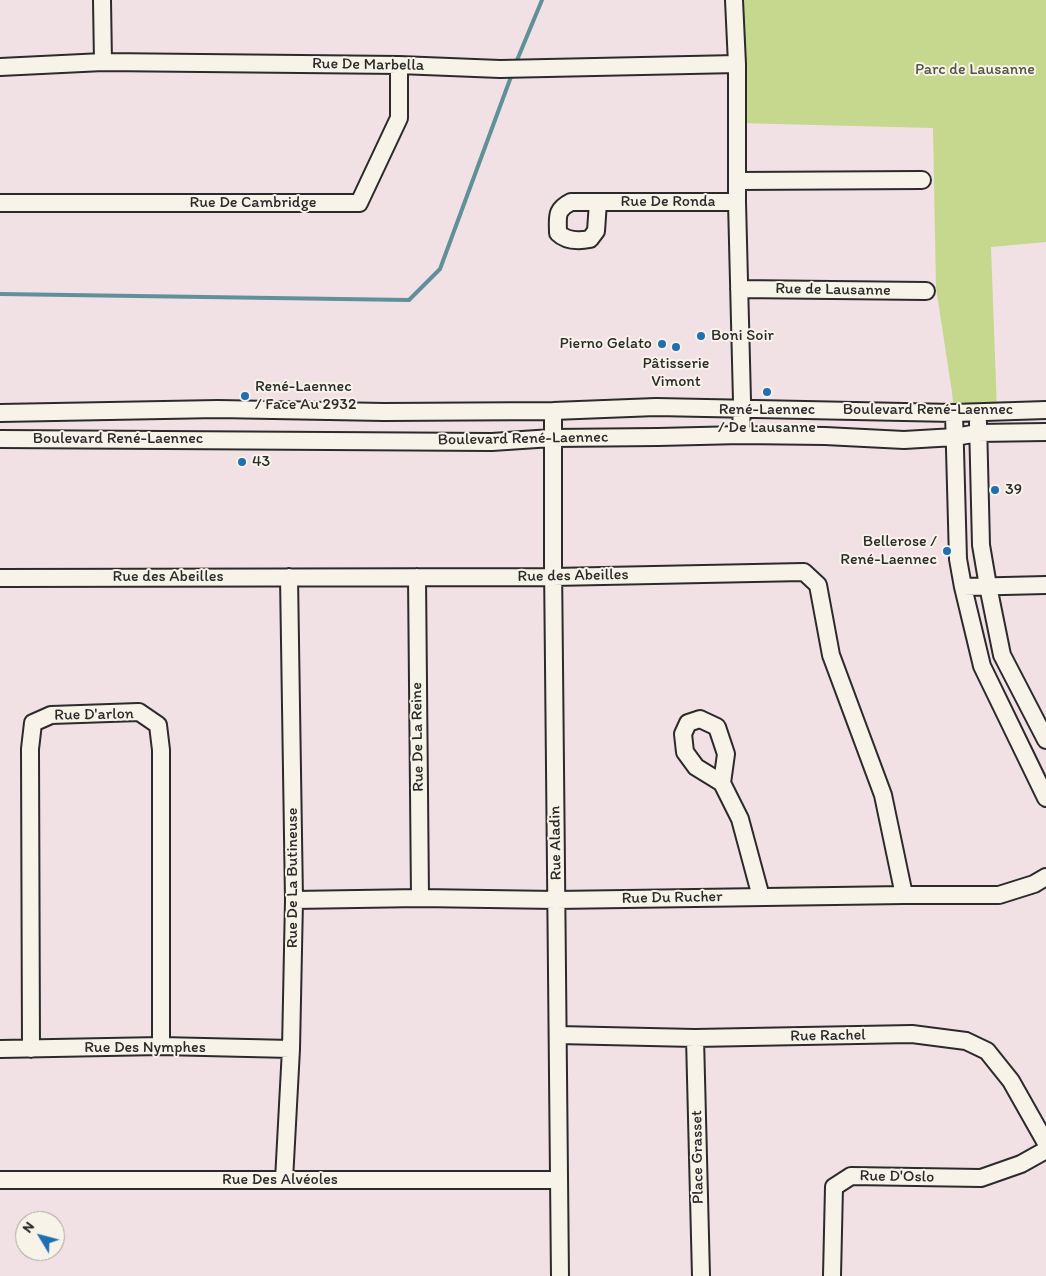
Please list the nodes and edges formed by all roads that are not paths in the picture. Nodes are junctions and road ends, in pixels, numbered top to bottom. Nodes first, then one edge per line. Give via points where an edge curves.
1 (102, 0) edge
2 (734, 0) edge
3 (103, 62) junction
4 (737, 64) junction
5 (399, 65) junction
6 (0, 67) edge
7 (922, 180) dead end
8 (737, 181) junction
9 (0, 202) edge
10 (598, 202) dead end
11 (737, 202) junction
12 (739, 289) junction
13 (926, 291) dead end
14 (742, 408) junction
15 (1046, 410) edge
16 (553, 411) junction
17 (978, 412) junction
18 (0, 413) edge
19 (954, 413) junction
20 (1046, 432) edge
21 (978, 433) junction
22 (740, 435) junction
23 (954, 437) junction
24 (552, 438) junction
25 (0, 439) edge
26 (289, 576) junction
27 (553, 576) junction
28 (416, 577) junction
29 (0, 578) edge
30 (1046, 585) edge
31 (988, 586) junction
32 (963, 587) junction
33 (1046, 740) edge
34 (722, 783) dead end
35 (1046, 798) edge
36 (1046, 877) edge
37 (904, 895) junction
38 (761, 897) junction
39 (420, 898) junction
40 (294, 900) junction
41 (556, 900) junction
42 (558, 1035) junction
43 (695, 1038) junction
44 (161, 1046) junction
45 (0, 1049) edge
46 (31, 1049) junction
47 (291, 1049) junction
48 (1046, 1143) edge
49 (1046, 1150) edge
50 (0, 1180) edge
51 (284, 1180) junction
52 (559, 1180) junction
53 (560, 1276) edge
54 (701, 1276) edge
55 (832, 1276) edge

1 - 3 street
2 - 4 street
3 - 5 street, Rue De Marbella
3 - 6 street, Rue De Marbella
4 - 5 street, Rue De Marbella via 500,69
4 - 8 street
5 - 9 street, Rue De Cambridge via 399,118 359,203
7 - 8 street
8 - 11 street
10 - 11 street, Rue De Ronda
11 - 12 street
12 - 13 street, Rue de Lausanne
12 - 14 street
14 - 16 street, Boulevard René-Laennec
14 - 19 street, Boulevard René-Laennec
14 - 22 street
15 - 17 street, Boulevard René-Laennec
16 - 18 street, Boulevard René-Laennec via 384,412 218,408
16 - 24 street, Rue Aladin
17 - 19 street, Boulevard René-Laennec
17 - 21 street
19 - 23 street
20 - 21 street, Boulevard René-Laennec
21 - 23 street, Boulevard René-Laennec
21 - 31 street via 981,545
22 - 23 street, Boulevard René-Laennec via 904,440
22 - 24 street, Boulevard René-Laennec
23 - 32 street via 958,558
24 - 25 street, Boulevard René-Laennec via 492,442
24 - 27 street, Rue Aladin
26 - 28 street, Rue des Abeilles
26 - 29 street, Rue des Abeilles
26 - 40 street, Rue De La Butineuse
27 - 28 street, Rue des Abeilles
27 - 37 street, Rue des Abeilles via 804,572 818,585 831,655 883,796
27 - 41 street, Rue Aladin
28 - 39 street, Rue De La Reine
30 - 31 street
31 - 32 street
31 - 33 street via 1002,655
32 - 35 street via 982,666
34 - 38 street via 740,819
36 - 37 street, Rue Du Rucher via 999,895
37 - 38 street, Rue Du Rucher
38 - 41 street, Rue Du Rucher
39 - 40 street, Rue Du Rucher
39 - 41 street, Rue Du Rucher
40 - 47 street, Rue De La Butineuse
41 - 42 street, Rue Aladin
42 - 43 street, Rue Rachel
42 - 52 street, Rue Aladin
43 - 48 street, Rue Rachel via 912,1034 966,1041 987,1051 1011,1081
43 - 54 street, Place Grasset
44 - 46 street, Rue Des Nymphes
44 - 46 street, Rue D'arlon via 162,750 158,725 139,712 51,715 33,723 30,749
44 - 47 street, Rue Des Nymphes
45 - 46 street, Rue Des Nymphes
47 - 51 street, Rue De La Butineuse
49 - 55 street, Rue D'Oslo via 1021,1164 981,1178 851,1176 834,1187
50 - 51 street, Rue Des Alvéoles
51 - 52 street, Rue Des Alvéoles
52 - 53 street, Rue Aladin

